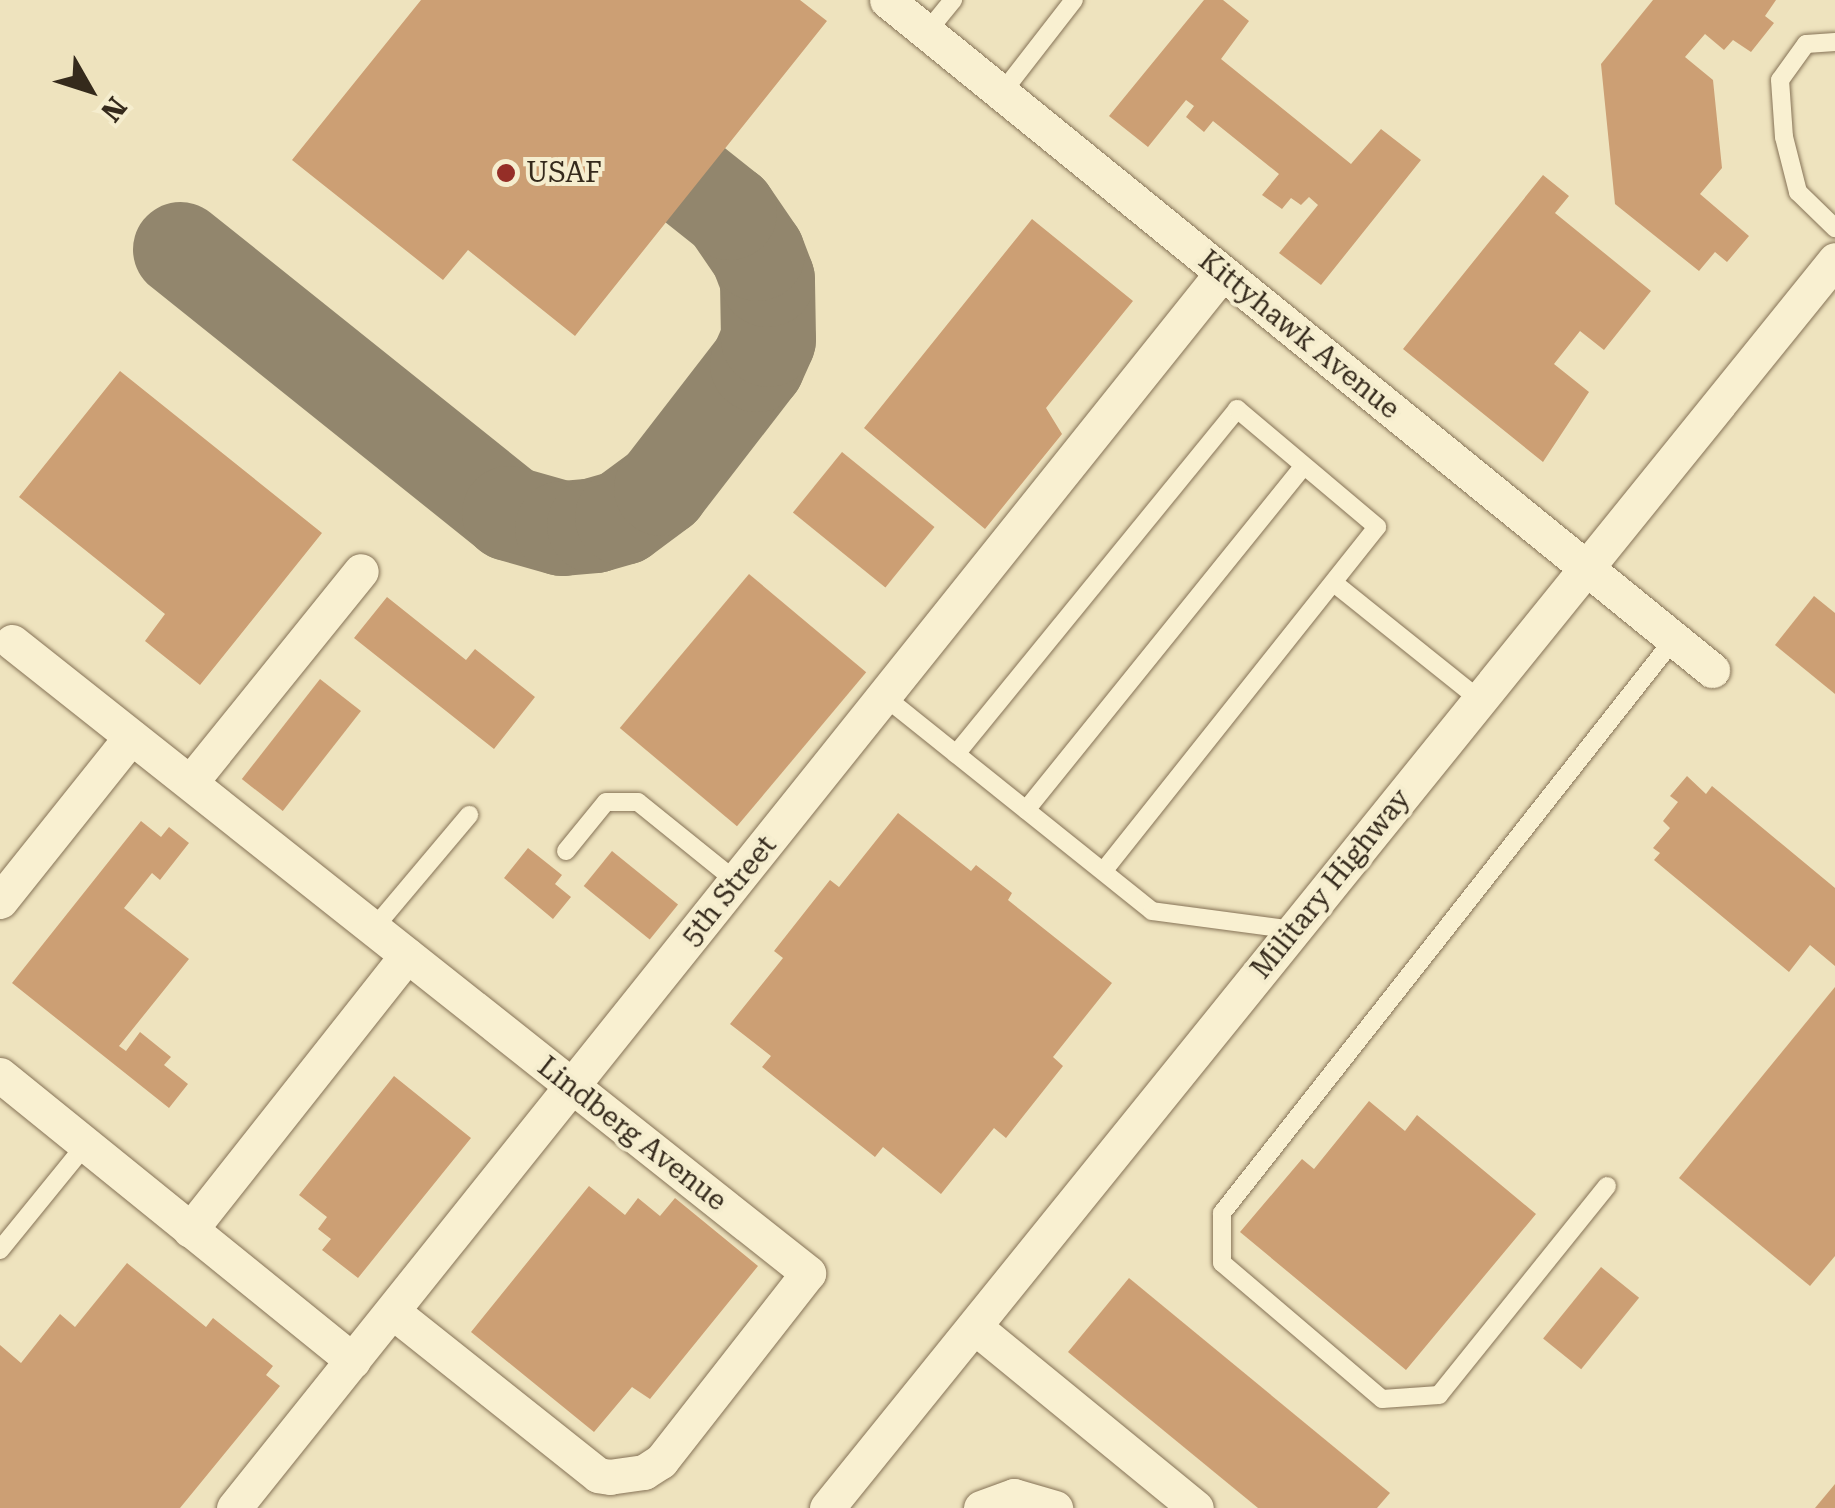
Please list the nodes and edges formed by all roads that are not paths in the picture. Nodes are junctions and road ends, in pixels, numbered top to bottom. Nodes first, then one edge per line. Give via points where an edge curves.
1 (887, 0) edge
2 (952, 0) edge
3 (1074, 0) edge
4 (926, 33) junction
5 (1835, 42) edge
6 (1001, 94) junction
7 (1835, 228) edge
8 (1835, 260) edge
9 (1222, 272) junction
10 (1304, 466) junction
11 (1587, 568) junction
12 (361, 571) dead end
13 (1334, 583) junction
14 (1674, 639) junction
15 (12, 642) dead end
16 (1712, 670) dead end
17 (885, 697) junction
18 (1480, 700) junction
19 (131, 737) junction
20 (956, 754) junction
21 (193, 779) junction
22 (1026, 810) junction
23 (469, 814) dead end
24 (566, 851) dead end
25 (1104, 870) junction
26 (736, 881) junction
27 (0, 901) edge
28 (374, 928) junction
29 (1294, 930) junction
30 (407, 955) junction
31 (0, 1075) edge
32 (573, 1088) junction
33 (86, 1144) junction
34 (1607, 1186) dead end
35 (190, 1230) junction
36 (0, 1250) edge
37 (393, 1312) junction
38 (976, 1328) junction
39 (354, 1361) junction
40 (998, 1502) edge
41 (234, 1508) edge
42 (827, 1508) edge
43 (1055, 1508) edge
44 (1196, 1508) edge

1 - 4 street, Kittyhawk Avenue
2 - 4 lane
3 - 6 lane
4 - 6 street, Kittyhawk Avenue
5 - 7 lane via 1806,44 1780,80 1784,137 1798,192
6 - 9 street, Kittyhawk Avenue
8 - 11 street, Military Highway
9 - 11 street, Kittyhawk Avenue
9 - 17 street, 5th Street
10 - 13 lane via 1376,526
10 - 20 lane via 1238,408
10 - 22 lane
11 - 14 street, Kittyhawk Avenue
11 - 18 street, Military Highway
12 - 21 street
13 - 18 lane
13 - 25 lane
14 - 16 street, Kittyhawk Avenue
14 - 34 lane via 1222,1213 1222,1262 1382,1399 1439,1395
15 - 19 street, Lindberg Avenue
17 - 20 lane
17 - 26 street, 5th Street
18 - 29 street, Military Highway
19 - 21 street, Lindberg Avenue
19 - 27 street
20 - 22 lane
21 - 28 street, Lindberg Avenue
22 - 25 lane
23 - 28 lane
24 - 26 lane via 606,802 638,802
25 - 29 lane via 1152,911
26 - 32 street, 5th Street
28 - 30 street, Lindberg Avenue
29 - 38 street, Military Highway
30 - 32 street, Lindberg Avenue
30 - 35 street
31 - 33 street
32 - 37 street, 5th Street
32 - 37 street, Lindberg Avenue via 808,1273 661,1461 644,1472 598,1475
33 - 35 street
33 - 36 lane
35 - 39 street
37 - 39 street, 5th Street
38 - 42 street, Military Highway
38 - 44 street
39 - 41 street, 5th Street
40 - 43 street

